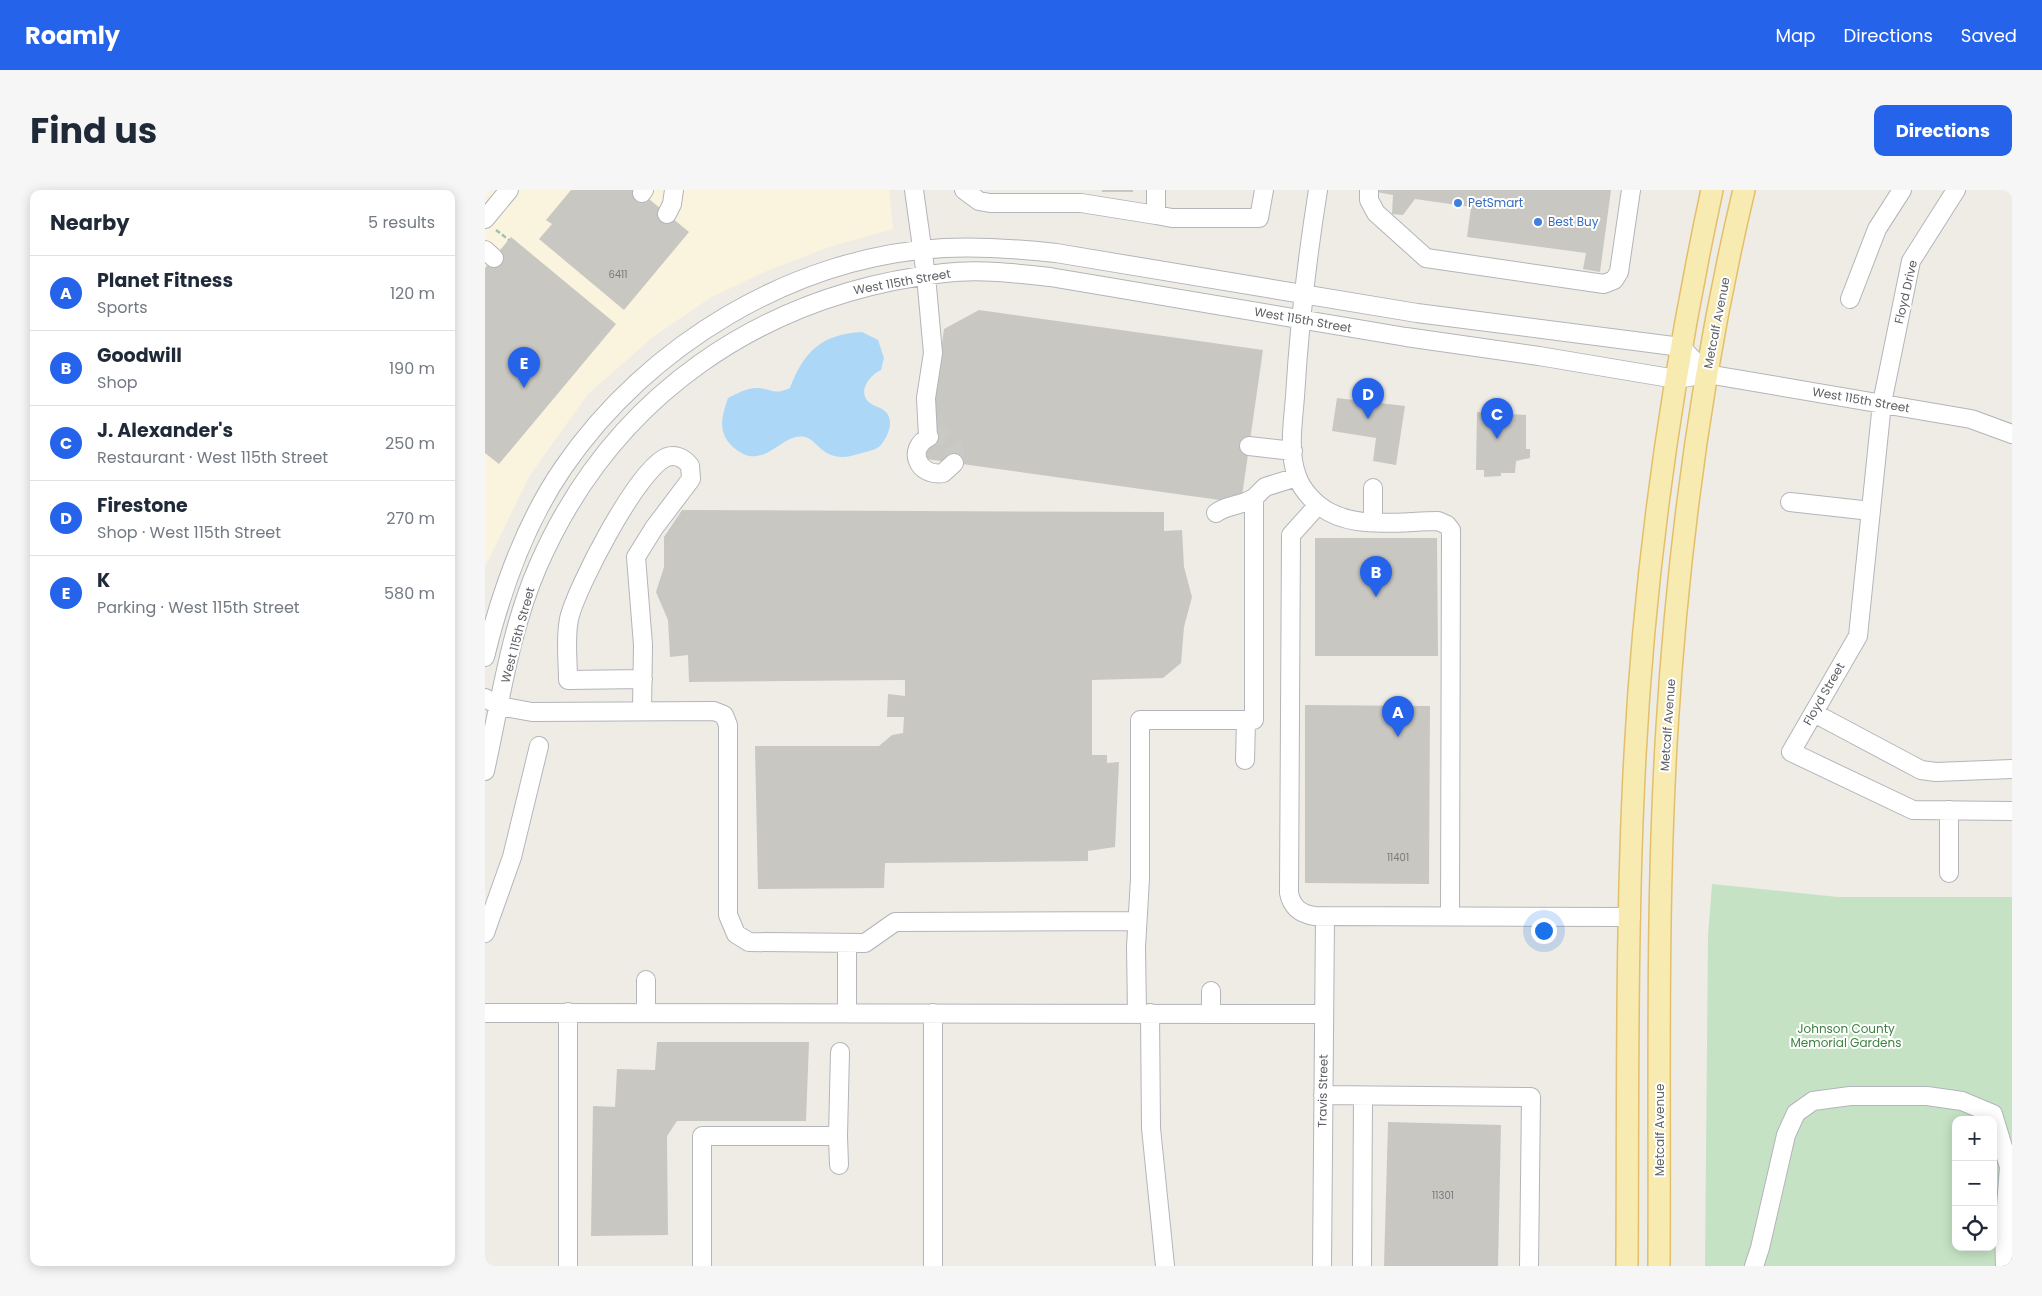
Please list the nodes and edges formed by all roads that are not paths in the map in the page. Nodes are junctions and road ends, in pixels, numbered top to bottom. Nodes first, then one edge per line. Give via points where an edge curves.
1 (509, 190) edge
2 (674, 190) edge
3 (914, 190) edge
4 (965, 190) edge
5 (1156, 190) edge
6 (1264, 190) edge
7 (1318, 190) edge
8 (1369, 190) edge
9 (1631, 190) edge
10 (1712, 190) edge
11 (1743, 190) edge
12 (1902, 190) edge
13 (1956, 190) edge
14 (667, 214) dead end
15 (1156, 215) junction
16 (491, 225) edge
17 (923, 250) junction
18 (926, 276) junction
19 (1303, 294) junction
20 (1850, 299) dead end
21 (1301, 320) junction
22 (1681, 347) junction
23 (1707, 374) junction
24 (1676, 379) junction
25 (1882, 403) junction
26 (2012, 434) edge
27 (1249, 446) dead end
28 (1293, 451) junction
29 (954, 463) dead end
30 (1297, 477) junction
31 (1373, 488) dead end
32 (1253, 498) junction
33 (1790, 502) dead end
34 (1318, 505) junction
35 (1871, 511) junction
36 (1216, 513) dead end
37 (1373, 522) junction
38 (485, 657) edge
39 (643, 679) junction
40 (490, 704) edge
41 (642, 711) junction
42 (1814, 713) junction
43 (1245, 720) junction
44 (539, 746) dead end
45 (1245, 760) dead end
46 (2012, 769) edge
47 (485, 771) edge
48 (1949, 810) junction
49 (2012, 811) edge
50 (1949, 873) dead end
51 (1325, 916) junction
52 (1450, 916) junction
53 (1631, 917) junction
54 (1137, 921) junction
55 (485, 933) edge
56 (847, 943) junction
57 (646, 980) dead end
58 (1211, 991) dead end
59 (568, 1012) junction
60 (646, 1012) junction
61 (485, 1013) edge
62 (847, 1013) junction
63 (933, 1013) junction
64 (1143, 1013) junction
65 (1211, 1013) junction
66 (1324, 1014) junction
67 (840, 1052) dead end
68 (1323, 1095) junction
69 (1363, 1096) junction
70 (838, 1136) junction
71 (839, 1165) dead end
72 (2011, 1167) edge
73 (568, 1266) edge
74 (703, 1266) edge
75 (933, 1266) edge
76 (1165, 1266) edge
77 (1322, 1266) edge
78 (1362, 1266) edge
79 (1529, 1266) edge
80 (1627, 1266) edge
81 (1659, 1266) edge
82 (1753, 1266) edge
83 (2005, 1266) edge

1 - 16 street
2 - 14 street
3 - 17 street
4 - 15 street via 990,203 1081,203
5 - 15 street
6 - 15 street via 1259,218 1172,218
7 - 19 street
8 - 9 street via 1369,200 1376,212 1426,258 1604,284 1614,280 1619,272
10 - 22 main road
11 - 23 main road, Metcalf Avenue
12 - 20 street via 1877,229
13 - 25 street, Floyd Drive via 1911,261
17 - 18 street
17 - 19 street, West 115th Street via 976,248 1056,253
17 - 38 street, West 115th Street via 873,259 783,288 725,318 647,373 588,435 543,502 513,563
18 - 21 street, West 115th Street via 981,272 1050,277
18 - 29 street via 936,359 928,437 921,442 917,453 923,468 930,473 943,473
18 - 40 street, West 115th Street via 864,287 781,316 748,333 679,379 630,426 603,457 559,524 538,567
19 - 21 street
19 - 22 street, West 115th Street via 1417,313
21 - 24 street, West 115th Street
21 - 28 street
22 - 23 street
22 - 24 main road
23 - 24 street, West 115th Street
23 - 25 street, West 115th Street
23 - 81 main road, Metcalf Avenue via 1683,551 1667,729 1661,907
24 - 53 main road via 1646,606 1635,756
25 - 26 street, West 115th Street via 1971,419
25 - 35 street, Floyd Street
27 - 28 street
28 - 30 street
30 - 32 street via 1265,487
30 - 34 street
31 - 37 street
32 - 36 street via 1241,506
32 - 43 street via 1254,720
33 - 35 street
34 - 37 street via 1342,518
34 - 51 street via 1291,534 1289,894 1294,907 1301,912
35 - 42 street, Floyd Street via 1858,636
37 - 52 street via 1438,521 1451,530
39 - 39 street via 636,558 691,479 690,466 674,456 667,457 655,467 612,526 583,581 569,620 568,680
39 - 41 street
40 - 41 street via 532,712
40 - 47 street, West 115th Street
41 - 56 street via 714,711 726,718 728,915 736,934 749,942 762,944
42 - 46 street via 1921,770
42 - 48 street, Floyd Street via 1791,752 1913,810
43 - 45 street
43 - 54 street via 1140,720
44 - 55 street via 512,857
48 - 49 street, Floyd Street
48 - 50 street
51 - 52 street
51 - 66 street, Travis Street
52 - 53 street
53 - 80 main road
54 - 56 street via 895,922 865,943
54 - 64 street
56 - 62 street
57 - 60 street
58 - 65 street
59 - 60 street
59 - 61 street
59 - 73 street
60 - 62 street
62 - 63 street
63 - 64 street
63 - 75 street
64 - 65 street
64 - 76 street
65 - 66 street
66 - 68 street, Travis Street
67 - 70 street
68 - 69 street
68 - 77 street, Travis Street
69 - 78 street
69 - 79 street via 1531,1097
70 - 71 street
70 - 74 street via 702,1136
72 - 82 street via 1993,1114 1962,1101 1927,1096 1850,1096 1813,1100 1796,1112 1786,1135
72 - 83 street via 2004,1232

